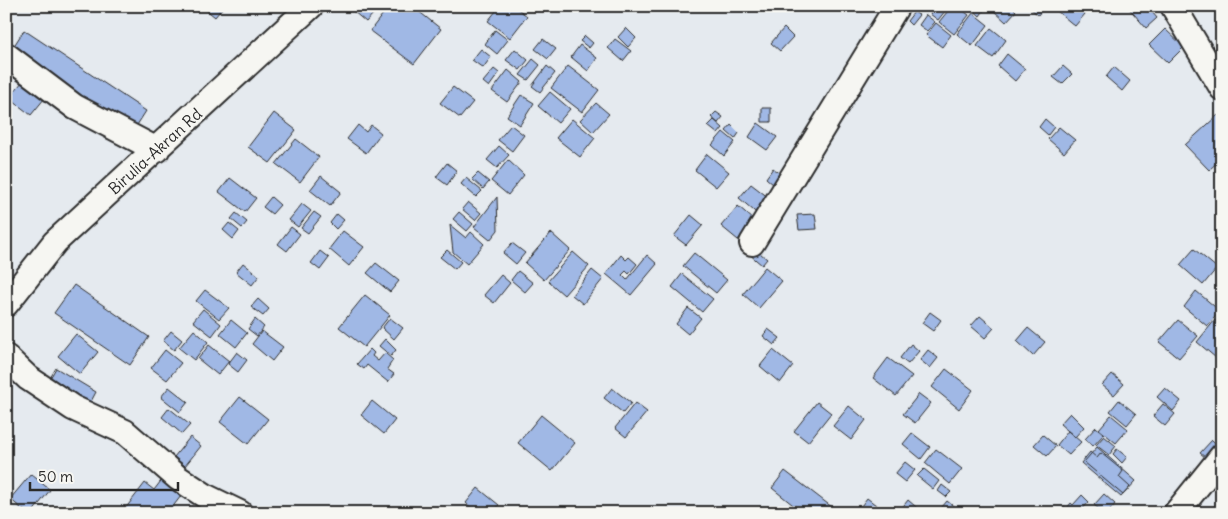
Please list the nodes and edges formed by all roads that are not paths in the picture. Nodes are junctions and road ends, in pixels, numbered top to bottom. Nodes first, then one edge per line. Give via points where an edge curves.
1 (312, 6) edge
2 (897, 6) edge
3 (1172, 6) edge
4 (6, 55) edge
5 (1222, 88) edge
6 (157, 150) junction
7 (752, 243) dead end
8 (6, 304) edge
9 (6, 357) edge
10 (1222, 456) edge
11 (240, 513) edge
12 (1176, 513) edge

1 - 6 street, Birulia-Akran Rd
2 - 7 street
3 - 5 street
4 - 6 street via 75,107
6 - 8 street, Birulia-Akran Rd via 55,242
9 - 11 street via 28,378 73,408 125,432 178,478
10 - 12 street

